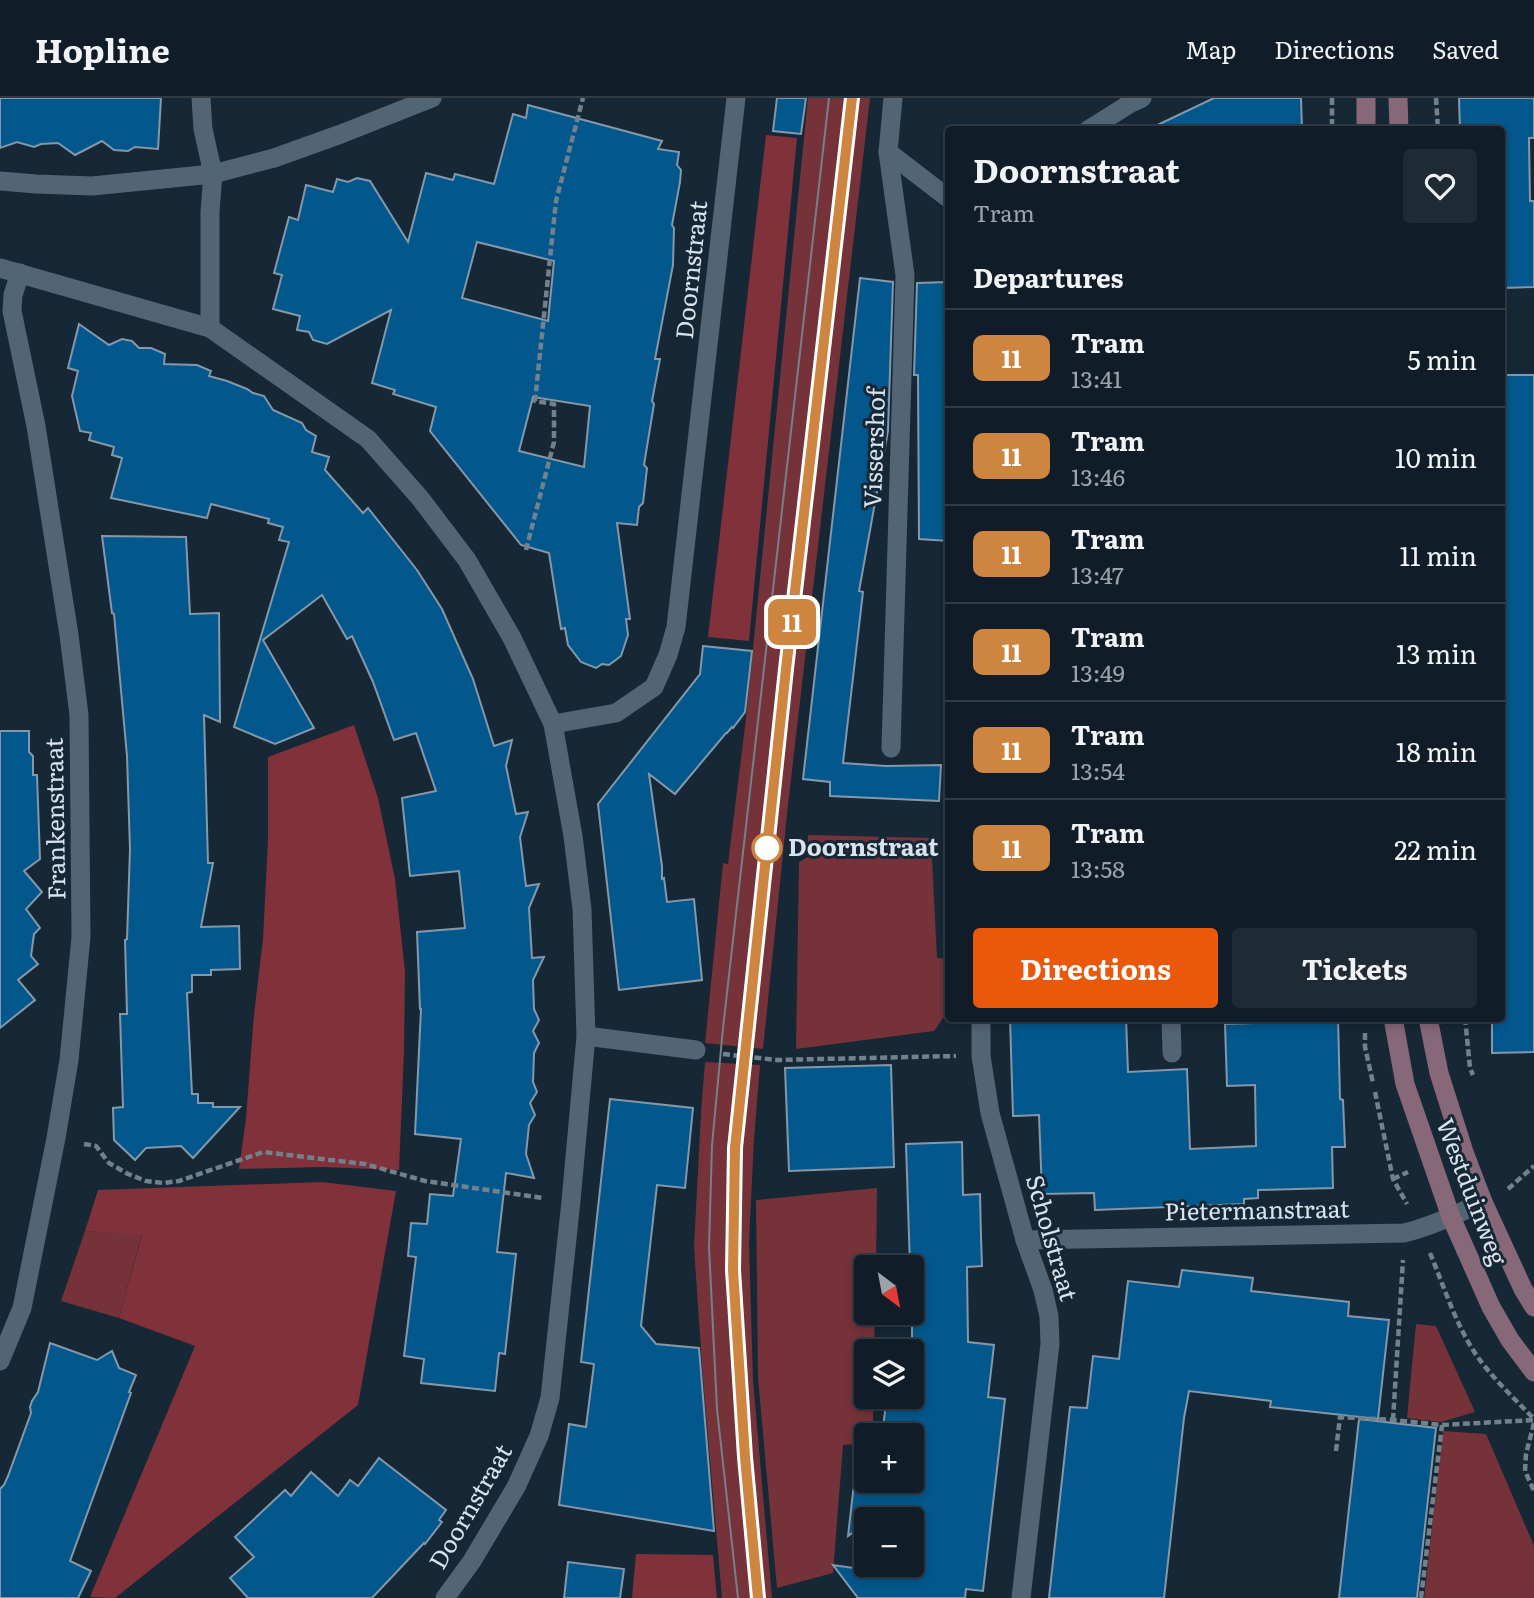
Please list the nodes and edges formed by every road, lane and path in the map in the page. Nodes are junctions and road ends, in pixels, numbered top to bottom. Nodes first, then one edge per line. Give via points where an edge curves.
1 (201, 98) edge
2 (432, 98) edge
3 (583, 98) edge
4 (736, 98) edge
5 (893, 98) edge
6 (1142, 98) edge
7 (1332, 98) edge
8 (1366, 98) edge
9 (1398, 98) edge
10 (1436, 98) edge
11 (1095, 126) edge
12 (1332, 126) edge
13 (1366, 126) edge
14 (1399, 126) edge
15 (1438, 126) edge
16 (888, 152) junction
17 (212, 174) junction
18 (0, 181) edge
19 (945, 196) edge
20 (0, 268) edge
21 (20, 273) junction
22 (210, 328) junction
23 (526, 550) dead end
24 (553, 724) junction
25 (891, 748) dead end
26 (981, 1022) edge
27 (1171, 1022) edge
28 (1394, 1022) edge
29 (1429, 1022) edge
30 (1465, 1022) edge
31 (586, 1036) junction
32 (696, 1050) joint
33 (1172, 1053) dead end
34 (981, 1056) junction
35 (1474, 1081) dead end
36 (56, 1138) junction
37 (1505, 1177) dead end
38 (1514, 1199) dead end
39 (571, 1201) junction
40 (1483, 1202) junction
41 (1451, 1217) junction
42 (1404, 1233) junction
43 (1025, 1240) junction
44 (1534, 1307) edge
45 (0, 1361) edge
46 (1534, 1372) edge
47 (1393, 1420) junction
48 (1534, 1422) edge
49 (1442, 1425) junction
50 (1336, 1451) dead end
51 (1534, 1491) edge
52 (445, 1598) edge
53 (1021, 1598) edge
54 (1421, 1598) edge

1 - 17 street
2 - 17 street via 274,158
3 - 23 path via 556,201 535,401 554,404 554,442
4 - 24 street, Doornstraat via 677,626 654,687 615,713
5 - 16 street
6 - 11 street
7 - 12 path
8 - 13 main road
9 - 14 main road
10 - 15 path
16 - 19 street
16 - 25 street, Vissershof via 905,275
17 - 18 street via 92,186
17 - 22 street
20 - 21 street
21 - 22 street
21 - 36 street, Frankenstraat via 12,311 36,426 79,715 81,937
22 - 24 street via 368,439 420,498 467,560 512,638
24 - 31 street, Doornstraat via 582,909
26 - 34 street, Scholstraat
27 - 33 street
28 - 41 main road, Westduinweg via 1405,1084
29 - 40 main road, Westduinweg via 1439,1073
30 - 35 path
31 - 32 street
31 - 39 street, Doornstraat
32 - 34 path via 776,1060
34 - 43 street, Scholstraat via 990,1112
36 - 39 path via 96,1146 118,1169 155,1182 179,1181 262,1152 365,1164 425,1181
36 - 45 street, Frankenstraat via 22,1308
37 - 38 path, Westduinweg
39 - 52 street, Doornstraat via 550,1398 539,1436 516,1487
40 - 41 street, Pietermanstraat
40 - 44 main road, Westduinweg
41 - 42 street, Pietermanstraat
41 - 46 main road, Westduinweg via 1491,1307
42 - 43 street, Pietermanstraat
42 - 47 path
43 - 53 street, Scholstraat via 1043,1290 1050,1344
47 - 49 path
47 - 50 path via 1340,1417
48 - 49 path
48 - 51 path via 1525,1471
49 - 54 path

